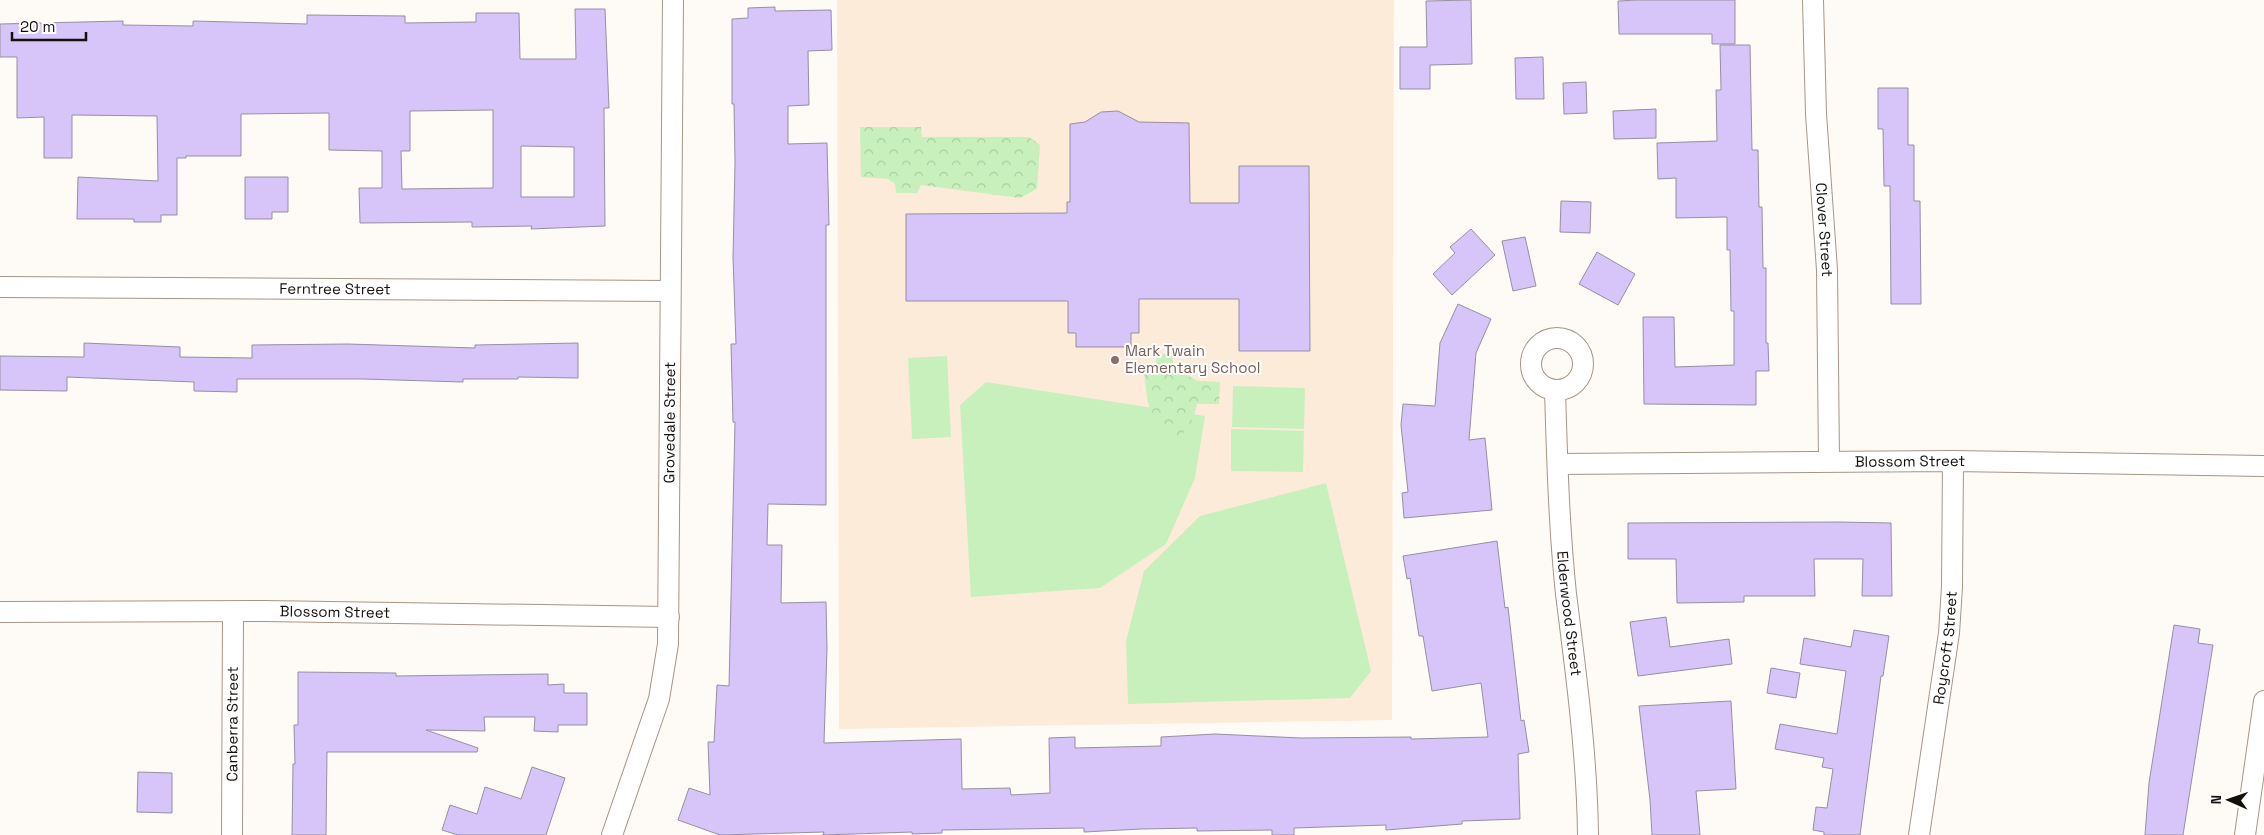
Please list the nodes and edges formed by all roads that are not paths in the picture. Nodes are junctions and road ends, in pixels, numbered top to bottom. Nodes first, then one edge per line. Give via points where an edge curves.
1 (674, 0) edge
2 (1813, 0) edge
3 (0, 287) edge
4 (670, 291) junction
5 (1555, 390) dead end
6 (1829, 460) junction
7 (1953, 461) junction
8 (1558, 464) junction
9 (2264, 466) edge
10 (0, 612) edge
11 (232, 612) junction
12 (669, 617) junction
13 (2264, 701) edge
14 (232, 835) edge
15 (612, 835) edge
16 (1588, 835) edge
17 (1919, 835) edge
18 (2245, 835) edge

1 - 4 street, Grovedale Street
2 - 6 street, Clover Street via 1816,114 1827,270
3 - 4 street, Ferntree Street
4 - 12 street, Grovedale Street
5 - 8 street, Elderwood Street
6 - 7 street, Blossom Street
6 - 8 street, Blossom Street
7 - 9 street, Blossom Street
7 - 17 street, Roycroft Street via 1949,633
8 - 16 street, Elderwood Street via 1566,593 1587,791
10 - 11 street, Blossom Street
11 - 12 street, Blossom Street
11 - 14 street, Canberra Street
12 - 15 street, Grovedale Street via 659,699
13 - 18 street

